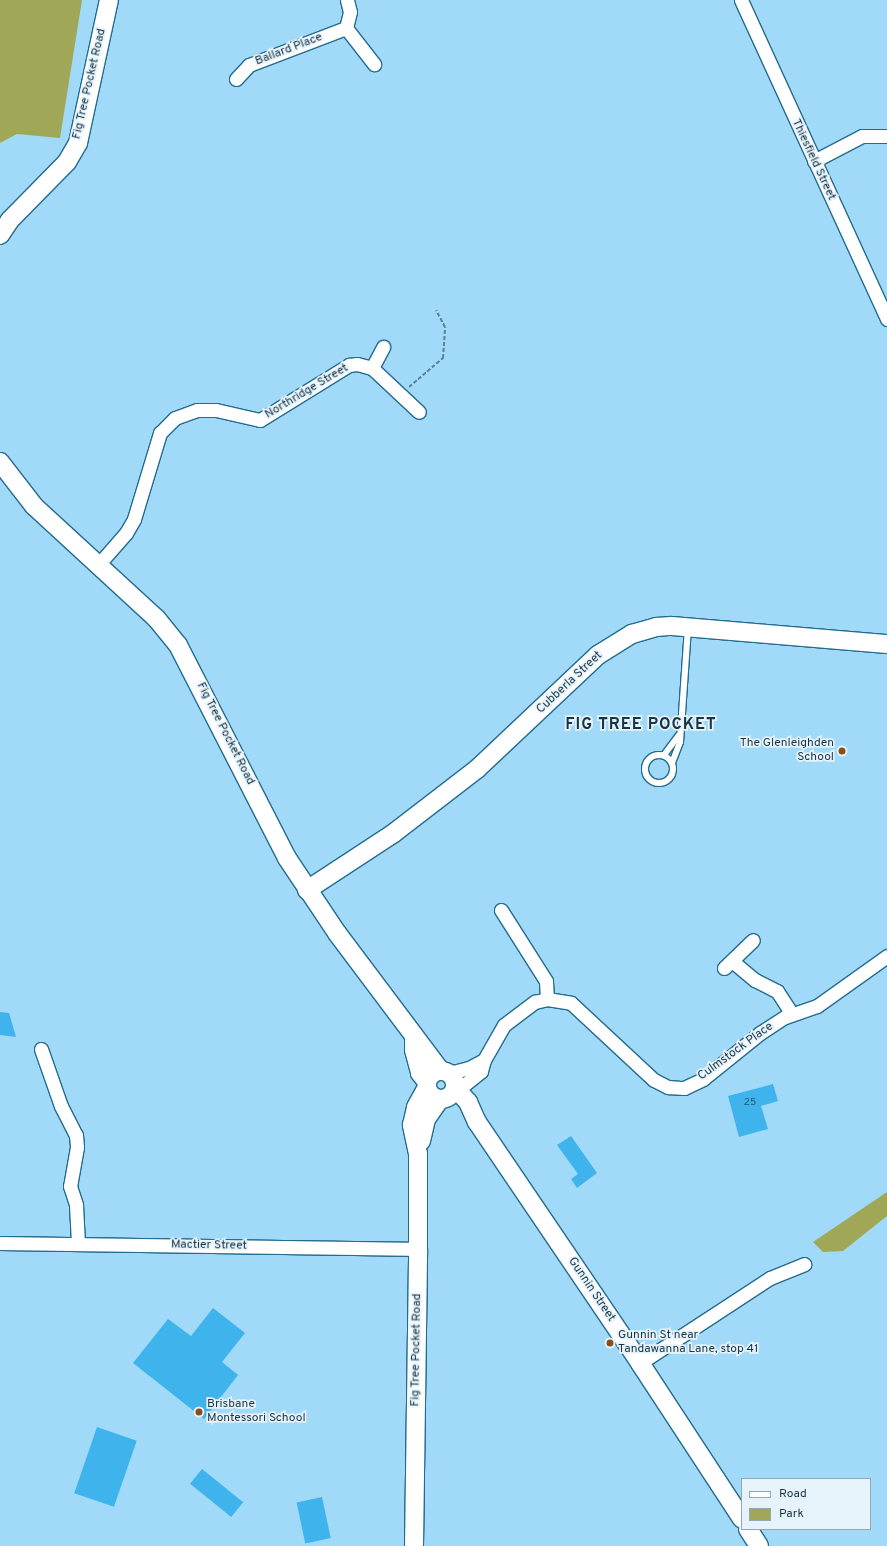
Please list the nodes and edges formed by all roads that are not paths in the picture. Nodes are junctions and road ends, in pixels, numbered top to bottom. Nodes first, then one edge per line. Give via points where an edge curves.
1 (109, 0) edge
2 (346, 0) edge
3 (742, 0) edge
4 (346, 28) junction
5 (374, 64) dead end
6 (236, 79) dead end
7 (887, 136) edge
8 (814, 162) junction
9 (0, 235) edge
10 (887, 319) edge
11 (383, 346) dead end
12 (372, 368) junction
13 (419, 412) dead end
14 (0, 462) edge
15 (98, 565) junction
16 (688, 626) junction
17 (887, 644) edge
18 (679, 735) junction
19 (664, 755) junction
20 (672, 763) junction
21 (307, 890) junction
22 (501, 910) dead end
23 (753, 940) dead end
24 (887, 956) edge
25 (547, 999) junction
26 (792, 1014) junction
27 (414, 1035) junction
28 (41, 1049) dead end
29 (427, 1085) junction
30 (447, 1086) junction
31 (418, 1154) junction
32 (0, 1243) edge
33 (78, 1244) junction
34 (418, 1249) junction
35 (804, 1264) dead end
36 (640, 1363) junction
37 (741, 1517) edge
38 (749, 1530) edge
39 (414, 1546) edge
40 (759, 1546) edge

1 - 9 street, Fig Tree Pocket Road via 78,143 67,162 10,220
2 - 4 street via 350,12
3 - 8 street, Thiesfield Street
4 - 5 street
4 - 6 street, Ballard Place via 249,65
7 - 8 street via 862,136
8 - 10 street, Thiesfield Street
11 - 12 street
12 - 13 street
12 - 15 street, Northridge Street via 349,365 260,420 216,410 197,410 175,418 160,433 134,519 126,533
14 - 15 street, Fig Tree Pocket Road via 34,506
15 - 21 street, Fig Tree Pocket Road via 156,618 178,645 287,858
16 - 17 street, Cubberla Street
16 - 18 lane
16 - 21 street, Cubberla Street via 656,627 613,644 598,655 477,769 394,832
18 - 19 lane
18 - 20 lane via 680,743
19 - 20 lane
19 - 20 lane via 654,756 647,762 645,771 650,780 659,783 668,781 673,773
21 - 27 street, Fig Tree Pocket Road
22 - 25 street via 546,981
23 - 26 street via 728,965 777,991
24 - 26 street, Culmstock Place via 817,1006
25 - 26 street, Culmstock Place via 571,1003 654,1080 668,1087 684,1088 703,1079 760,1033
25 - 30 street via 535,1002 504,1025 484,1060 469,1068
27 - 29 street via 414,1050 420,1073
27 - 30 street, Fig Tree Pocket Road
28 - 33 street via 60,1106 76,1135 78,1147 70,1186 76,1205
29 - 30 street via 431,1096
29 - 31 street, Fig Tree Pocket Road via 416,1107 412,1126
30 - 31 street, Fig Tree Pocket Road via 426,1119
30 - 36 street, Gunnin Street via 477,1122
31 - 34 street, Fig Tree Pocket Road
32 - 33 street, Mactier Street
33 - 34 street, Mactier Street
34 - 39 street, Fig Tree Pocket Road
35 - 36 street via 770,1278
36 - 37 street, Gunnin Street
38 - 40 street

